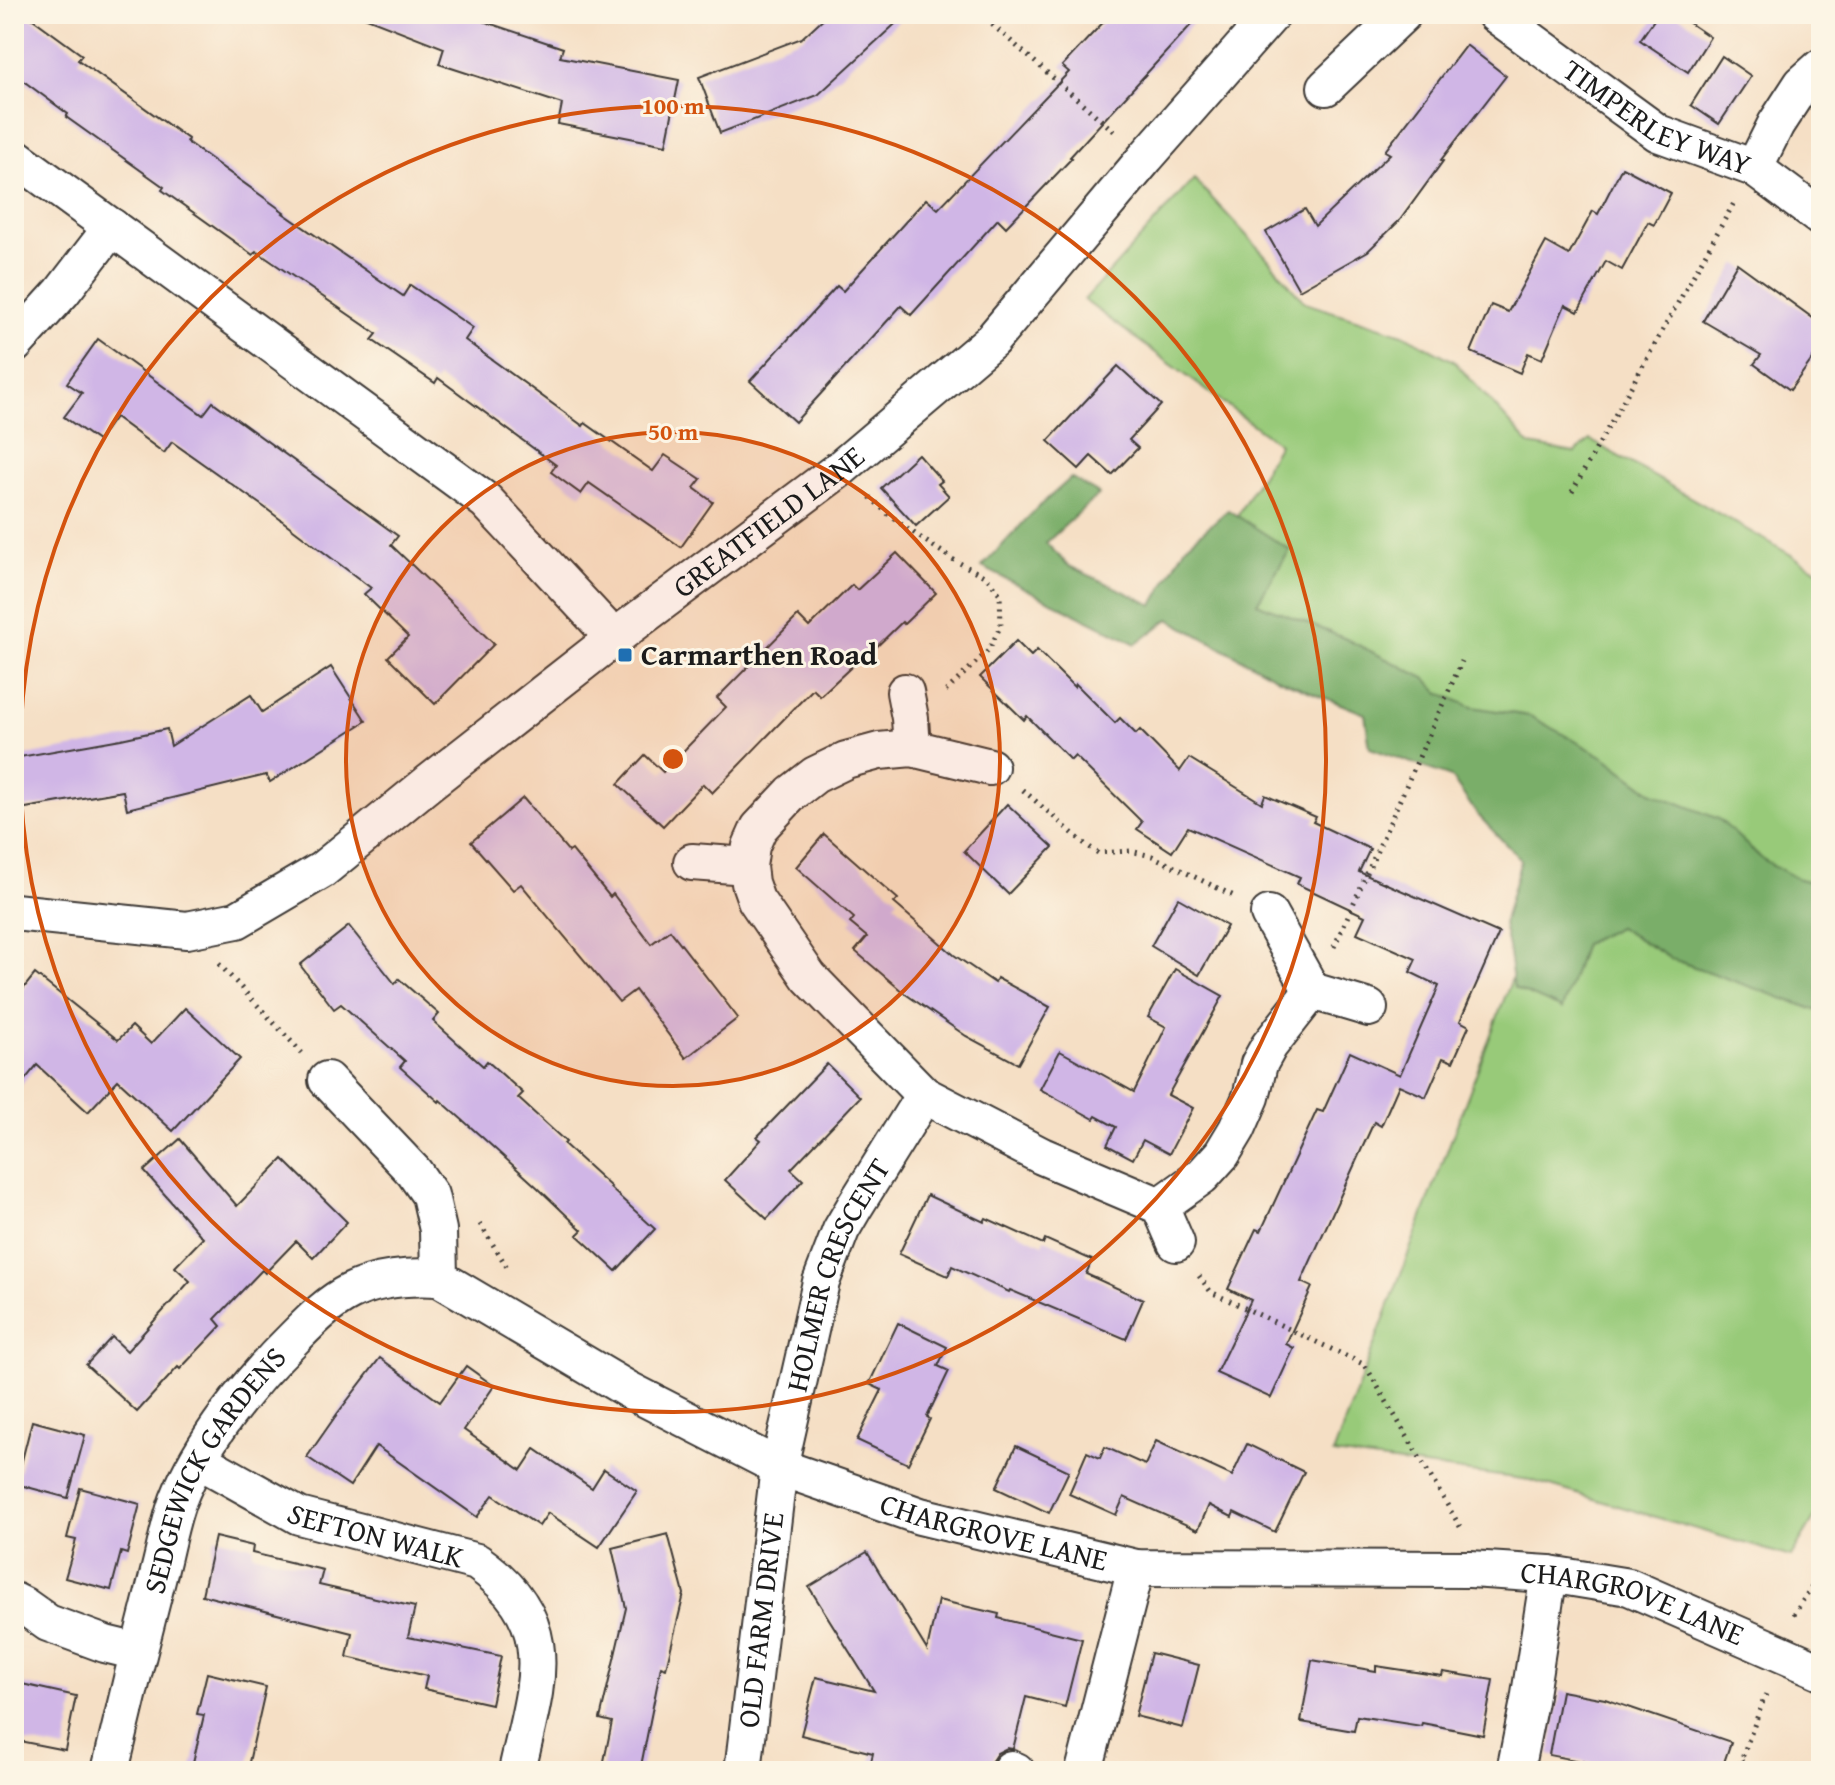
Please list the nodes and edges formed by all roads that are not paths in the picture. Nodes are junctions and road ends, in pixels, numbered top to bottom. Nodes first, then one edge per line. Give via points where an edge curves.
1 (1272, 14) edge
2 (1403, 14) edge
3 (1495, 14) edge
4 (1821, 67) edge
5 (1326, 87) dead end
6 (14, 156) edge
7 (1754, 168) junction
8 (1821, 218) edge
9 (112, 227) junction
10 (14, 345) edge
11 (614, 638) junction
12 (990, 767) road end
13 (692, 862) dead end
14 (748, 866) junction
15 (14, 912) edge
16 (1269, 914) road end
17 (1312, 991) junction
18 (1369, 1008) dead end
19 (327, 1080) road end
20 (924, 1095) junction
21 (1160, 1206) junction
22 (1176, 1243) road end
23 (439, 1278) junction
24 (199, 1460) junction
25 (779, 1467) junction
26 (1136, 1568) junction
27 (1549, 1574) junction
28 (14, 1601) edge
29 (138, 1652) junction
30 (1821, 1671) edge
31 (110, 1771) edge
32 (517, 1771) edge
33 (743, 1771) edge
34 (1084, 1771) edge
35 (1515, 1771) edge

1 - 11 street, GREATFIELD LANE via 992,340 841,468
2 - 5 street
3 - 7 street, TIMPERLEY WAY via 1658,133
4 - 7 street via 1802,84
6 - 9 street
7 - 8 street, TIMPERLEY WAY
9 - 10 street
9 - 11 street via 486,501
11 - 15 street, GREATFIELD LANE via 322,870 237,920 187,930
12 - 14 street via 909,719 879,751 846,760 792,793 759,828
13 - 14 street
14 - 20 street via 756,900 809,977
16 - 17 street
17 - 18 street
17 - 21 street via 1264,1055 1251,1097 1222,1154 1202,1176
19 - 23 street via 430,1195 438,1230
20 - 21 street via 1042,1156
20 - 25 street, HOLMER CRESCENT via 830,1256
21 - 22 street
23 - 24 street, SEDGEWICK GARDENS via 373,1282 330,1304 269,1362
23 - 25 street, CHARGROVE LANE via 627,1389
24 - 29 street, SEDGEWICK GARDENS via 178,1500
24 - 32 street, SEFTON WALK via 299,1516 477,1562 498,1576 527,1616 538,1660
25 - 26 street, CHARGROVE LANE via 920,1516
25 - 33 street, OLD FARM DRIVE
26 - 27 street, CHARGROVE LANE
26 - 34 street
27 - 30 street, CHARGROVE LANE via 1629,1587
27 - 35 street
28 - 29 street via 48,1623
29 - 31 street, SEDGEWICK GARDENS

